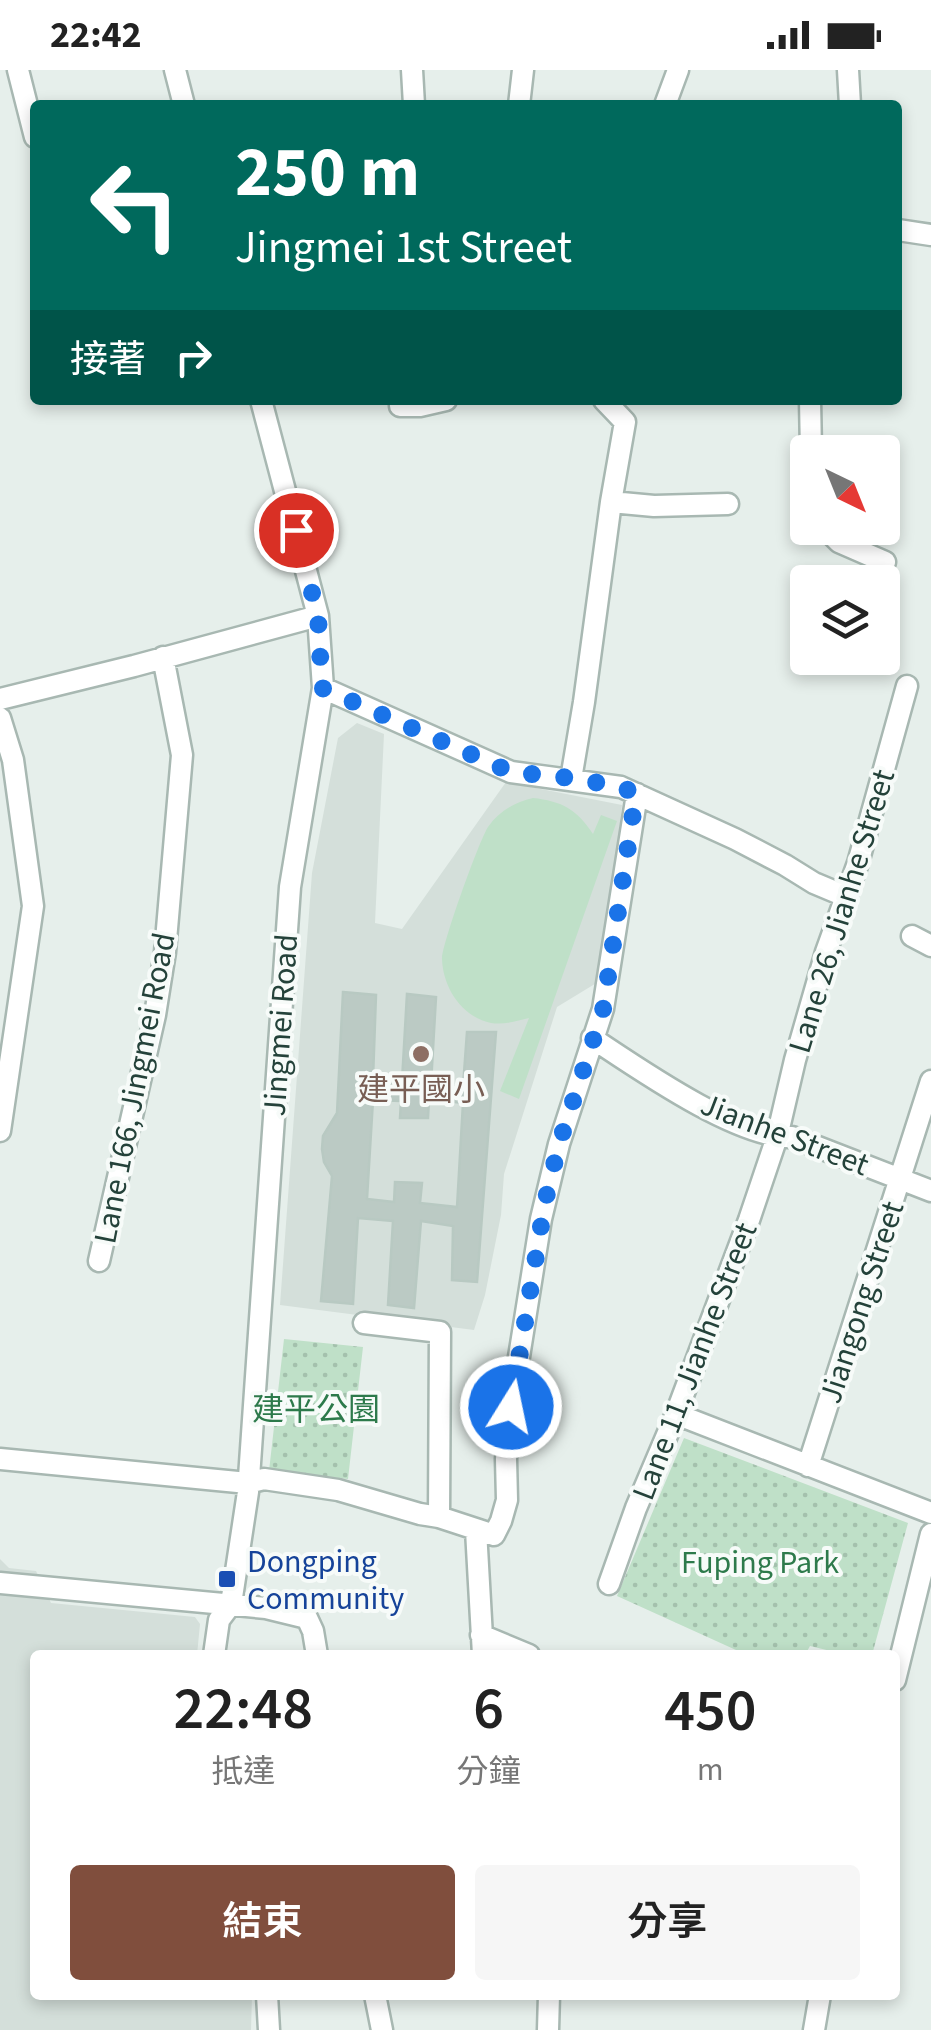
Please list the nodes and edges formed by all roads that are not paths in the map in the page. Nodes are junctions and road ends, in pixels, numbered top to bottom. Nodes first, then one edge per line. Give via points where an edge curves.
1 (18, 70) edge
2 (175, 70) edge
3 (412, 70) edge
4 (523, 70) edge
5 (678, 70) edge
6 (848, 70) edge
7 (183, 100) edge
8 (414, 100) edge
9 (519, 100) edge
10 (668, 100) edge
11 (850, 100) edge
12 (30, 117) edge
13 (902, 231) edge
14 (931, 235) edge
15 (262, 405) edge
16 (609, 405) edge
17 (810, 405) edge
18 (811, 435) edge
19 (611, 502) junction
20 (728, 504) dead end
21 (846, 545) edge
22 (886, 562) dead end
23 (318, 616) junction
24 (163, 657) junction
25 (907, 686) dead end
26 (322, 688) junction
27 (0, 698) edge
28 (0, 718) edge
29 (571, 778) junction
30 (636, 794) junction
31 (845, 896) junction
32 (592, 1038) junction
33 (931, 1081) edge
34 (1, 1119) edge
35 (777, 1137) junction
36 (900, 1178) junction
37 (931, 1191) edge
38 (99, 1260) dead end
39 (364, 1323) dead end
40 (676, 1414) junction
41 (0, 1459) edge
42 (808, 1466) junction
43 (248, 1483) junction
44 (931, 1513) edge
45 (439, 1517) junction
46 (485, 1532) junction
47 (931, 1534) edge
48 (0, 1583) edge
49 (609, 1584) dead end
50 (231, 1604) junction
51 (482, 1645) edge
52 (215, 1650) edge
53 (316, 1650) edge
54 (900, 1660) edge
55 (269, 2000) edge
56 (376, 2000) edge
57 (549, 2000) edge
58 (819, 2000) edge
59 (269, 2030) edge
60 (382, 2030) edge
61 (548, 2030) edge
62 (814, 2030) edge

1 - 12 street
2 - 7 street
3 - 8 street
4 - 9 street
5 - 10 street
6 - 11 street
13 - 14 street
15 - 23 street, Jingmei Road
16 - 19 street via 625,422
17 - 18 street
19 - 20 street
19 - 29 street
21 - 22 street
23 - 24 street
23 - 26 street, Jingmei Road
24 - 27 street
24 - 38 street, Lane 166, Jingmei Road via 182,755 165,952
25 - 31 street, Lane 26, Jianhe Street
26 - 29 street via 511,772
26 - 43 street, Jingmei Road via 290,887
28 - 34 street via 13,760 33,906
29 - 30 street
30 - 31 street
30 - 32 street via 603,1010
31 - 35 street, Lane 26, Jianhe Street
32 - 35 street, Jianhe Street via 708,1109
32 - 46 street via 542,1220 511,1407 507,1500 501,1521
33 - 36 street, Jiangong Street
35 - 36 street, Jianhe Street
35 - 40 street, Lane 11, Jianhe Street
36 - 37 street, Jianhe Street
36 - 42 street, Jiangong Street
39 - 45 street via 440,1332
40 - 42 street
40 - 49 street, Lane 11, Jianhe Street
41 - 43 street
42 - 44 street
43 - 45 street via 264,1479 338,1490
43 - 50 street, Jingmei Road
45 - 46 street
46 - 51 street
47 - 54 street
48 - 50 street
50 - 52 street, Jingmei Road via 220,1620
50 - 53 street via 307,1618
55 - 59 street
56 - 60 street
57 - 61 street
58 - 62 street

